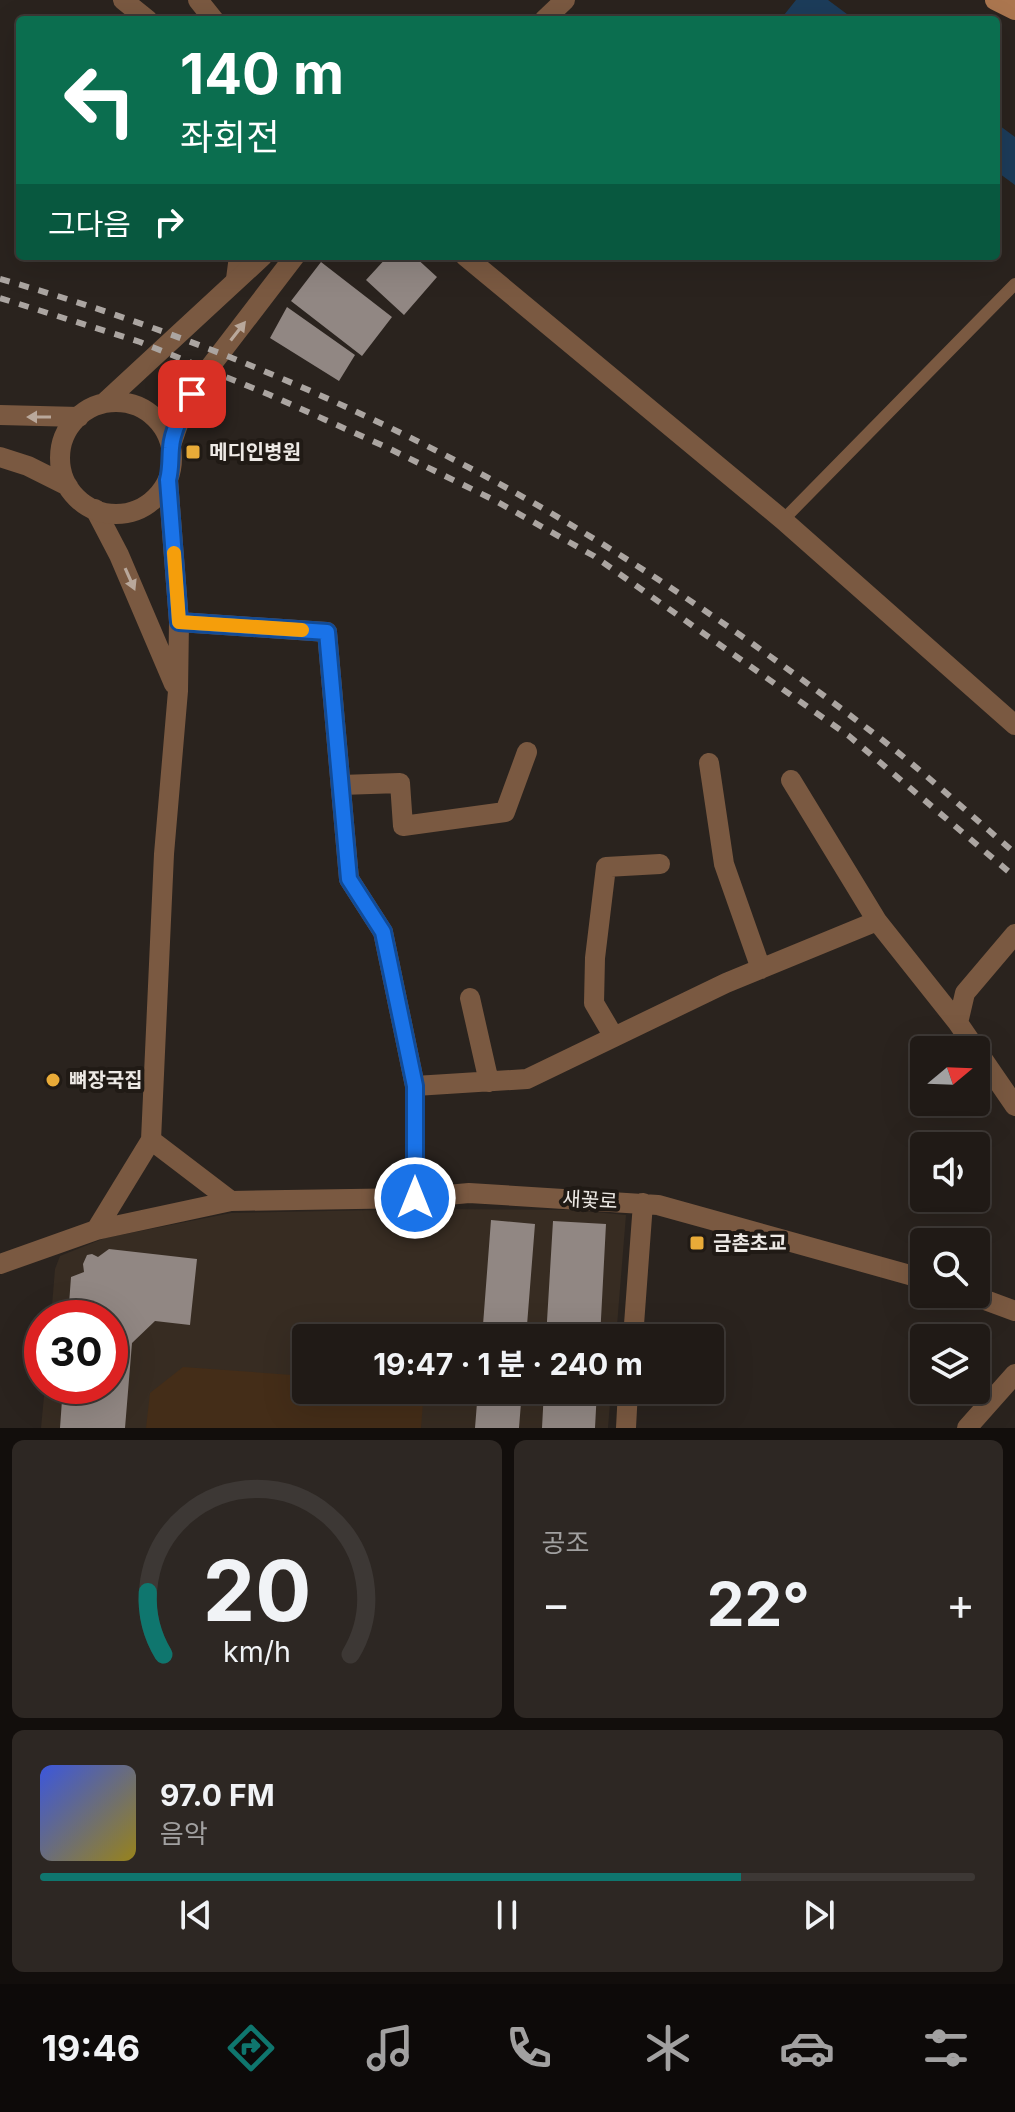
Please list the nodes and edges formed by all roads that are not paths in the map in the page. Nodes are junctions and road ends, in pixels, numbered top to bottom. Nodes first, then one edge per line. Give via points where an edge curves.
1 (123, 0) edge
2 (198, 0) edge
3 (565, 0) edge
4 (995, 0) edge
5 (1015, 10) edge
6 (143, 16) edge
7 (211, 16) edge
8 (548, 16) edge
9 (238, 260) edge
10 (258, 260) edge
11 (292, 260) edge
12 (470, 260) edge
13 (236, 279) junction
14 (1015, 284) edge
15 (104, 403) junction
16 (0, 415) edge
17 (79, 417) junction
18 (171, 445) junction
19 (0, 457) edge
20 (168, 480) junction
21 (68, 486) junction
22 (95, 509) junction
23 (783, 520) junction
24 (179, 622) junction
25 (178, 691) junction
26 (1015, 725) edge
27 (527, 752) dead end
28 (709, 763) dead end
29 (791, 780) dead end
30 (341, 785) junction
31 (660, 864) dead end
32 (877, 921) junction
33 (1015, 934) edge
34 (761, 969) junction
35 (470, 998) dead end
36 (958, 1023) junction
37 (614, 1037) junction
38 (489, 1082) junction
39 (415, 1086) junction
40 (1015, 1106) edge
41 (151, 1140) junction
42 (415, 1198) junction
43 (239, 1201) junction
44 (643, 1203) junction
45 (96, 1230) junction
46 (0, 1264) edge
47 (910, 1275) edge
48 (990, 1302) edge
49 (1015, 1311) edge
50 (634, 1324) edge
51 (1015, 1374) edge
52 (627, 1404) edge
53 (626, 1428) edge
54 (967, 1428) edge

1 - 6 street
2 - 7 street
3 - 8 street
4 - 5 main road
9 - 13 street
10 - 13 street
18 -> 11 street via 203,376
12 - 23 street
13 - 15 street
14 - 23 lane
15 - 17 street
15 - 18 street via 139,407 153,416
17 -> 16 street
17 - 21 street via 63,442 62,472
18 - 20 street
19 - 21 street
20 - 22 street via 145,506 120,513
20 - 24 street
21 - 22 street
22 -> 25 street
23 - 26 street
24 - 25 street
24 - 30 street via 327,632
25 - 41 street via 164,854
27 - 30 street via 505,812 403,826 400,783
28 - 34 street via 724,864
29 - 32 street
30 - 39 street via 349,879 383,932
31 - 37 street via 606,867 594,1003
32 - 34 street
32 - 36 street
33 - 36 street via 965,993
34 - 37 street
35 - 38 street
36 - 40 street
37 - 38 street via 527,1079
38 - 39 street
39 - 42 street
41 - 43 street
41 - 45 street
42 - 43 street, 새꽃로
42 - 44 street, 새꽃로 via 469,1193
43 - 45 street, 새꽃로
44 - 47 street, 새꽃로
44 - 50 street
45 - 46 street, 새꽃로
48 - 49 street
51 - 54 street
52 - 53 street

